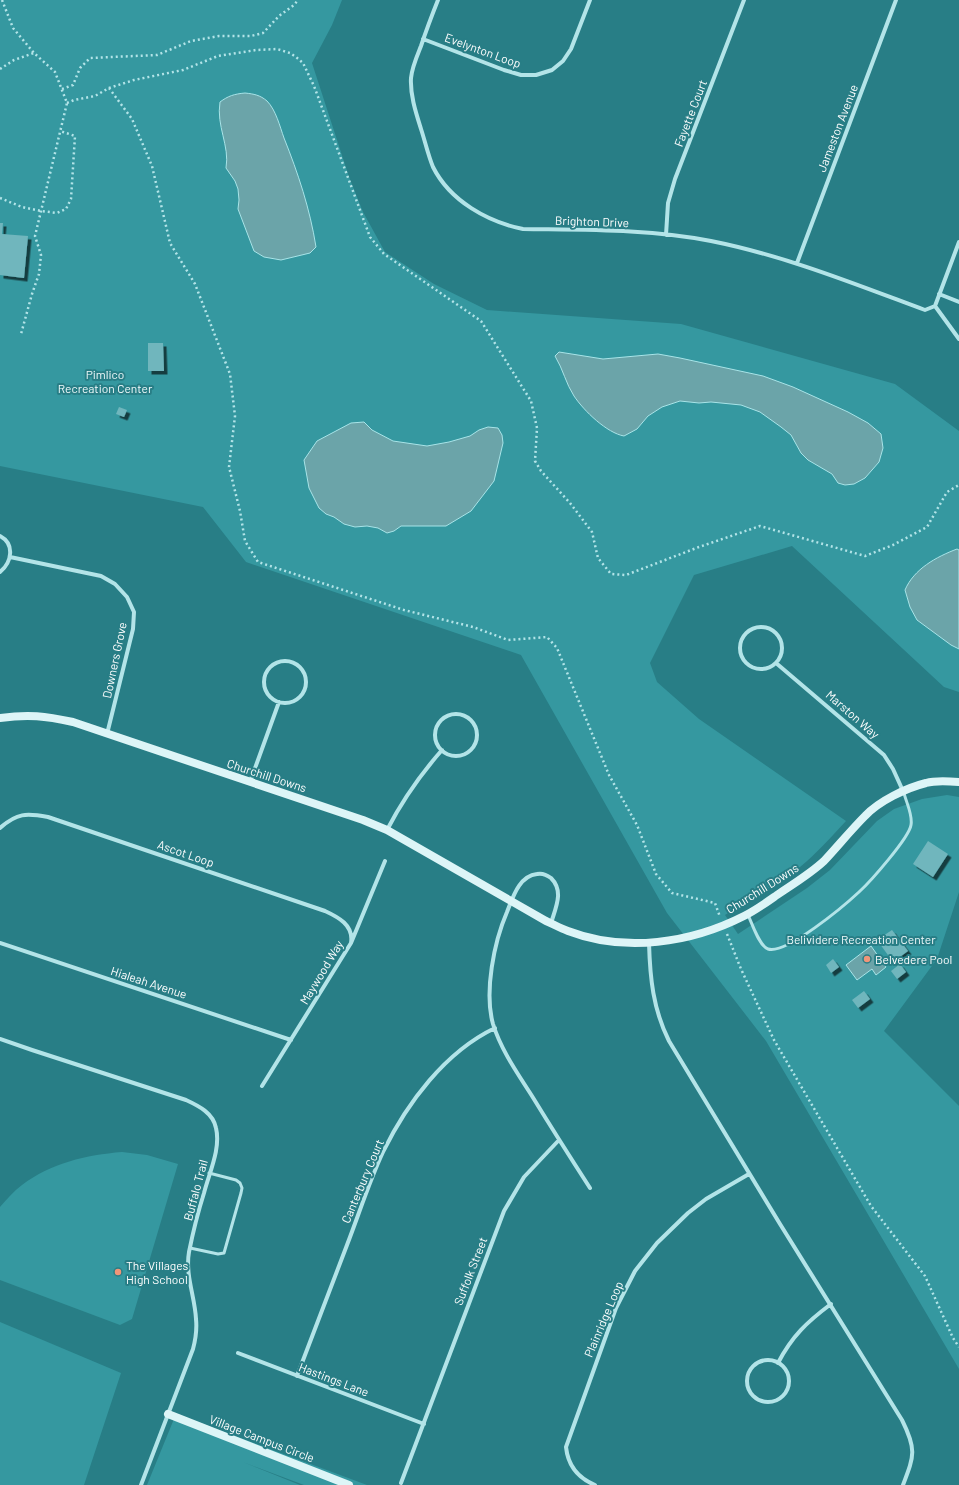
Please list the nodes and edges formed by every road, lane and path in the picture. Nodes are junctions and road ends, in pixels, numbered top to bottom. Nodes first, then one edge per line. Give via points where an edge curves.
1 (2, 0) edge
2 (298, 0) edge
3 (438, 0) edge
4 (590, 0) edge
5 (744, 0) edge
6 (896, 0) edge
7 (423, 39) junction
8 (34, 53) junction
9 (0, 69) edge
10 (109, 88) junction
11 (62, 89) junction
12 (67, 103) junction
13 (60, 131) junction
14 (0, 198) edge
15 (41, 211) junction
16 (666, 235) junction
17 (959, 242) edge
18 (797, 263) junction
19 (939, 294) junction
20 (959, 302) edge
21 (935, 306) junction
22 (21, 334) dead end
23 (959, 339) edge
24 (959, 485) edge
25 (0, 536) edge
26 (10, 557) junction
27 (0, 572) edge
28 (776, 663) junction
29 (279, 702) junction
30 (0, 718) edge
31 (107, 734) junction
32 (442, 750) junction
33 (959, 782) edge
34 (250, 783) junction
35 (903, 791) junction
36 (0, 828) edge
37 (386, 830) junction
38 (385, 861) dead end
39 (511, 902) junction
40 (748, 914) junction
41 (551, 923) junction
42 (723, 926) junction
43 (0, 943) edge
44 (351, 943) junction
45 (649, 943) junction
46 (495, 1028) junction
47 (0, 1038) edge
48 (291, 1040) junction
49 (262, 1086) dead end
50 (559, 1140) junction
51 (209, 1173) junction
52 (749, 1174) junction
53 (590, 1188) dead end
54 (190, 1248) junction
55 (831, 1304) junction
56 (959, 1347) edge
57 (238, 1353) dead end
58 (778, 1362) junction
59 (298, 1376) junction
60 (168, 1414) junction
61 (424, 1424) junction
62 (401, 1483) dead end
63 (141, 1485) edge
64 (349, 1485) edge
65 (595, 1485) edge
66 (903, 1485) edge

1 - 8 path via 13,28
2 - 11 path via 263,33 191,41 157,56 90,58 80,68 73,85
3 - 7 street, Brighton Drive
4 - 7 street, Evelynton Loop via 571,49 563,61 552,70 536,75 521,75 504,70
5 - 16 street, Fayette Court via 675,179 668,202
6 - 18 street, Jameston Avenue
7 - 16 street, Brighton Drive via 411,77 415,108 433,166 441,180 467,205 490,219 524,229
8 - 9 path via 14,60
8 - 11 path via 55,72
10 - 12 path via 94,96
10 - 24 path via 183,70 218,56 256,50 278,49 290,53 303,63 314,86 370,237 384,254 481,321 531,401 538,428 535,461 592,532 598,558 611,574 626,575 699,546 760,526 865,556 927,527 947,492
10 - 42 path via 132,119 152,166 170,243 195,284 230,374 235,416 229,467 245,541 258,562 404,610 473,627 508,640 547,637 557,648 609,775 638,825 656,874 672,893 715,903
11 - 12 path
12 - 13 path
13 - 15 path
13 - 15 path via 75,136 71,199 66,209 57,213
14 - 15 path
15 - 22 path via 35,236 41,255 39,274
16 - 18 street, Brighton Drive via 741,247
17 - 19 street
18 - 21 street, Brighton Drive via 925,310
19 - 20 street
19 - 21 street
21 - 23 street
25 - 26 street via 8,543
26 - 27 street
26 - 31 street, Downers Grove via 101,576 116,584 127,597 134,612 133,629
28 - 28 street via 768,668 750,666 740,651 741,642 746,634 758,628 772,630 782,646 781,655
28 - 35 street, Marston Way via 884,755 894,768
29 - 29 street via 269,694 264,682 265,676 273,665 285,661 292,662 298,665 306,677 304,691 294,701
29 - 34 street
30 - 31 street, Churchill Downs via 20,715 46,716
31 - 34 street, Churchill Downs
32 - 32 street via 435,737 439,723 450,715 458,714 471,720 477,732 471,750 460,756 453,756
32 - 37 street via 411,788
33 - 35 street, Churchill Downs via 927,783
34 - 37 street, Churchill Downs via 333,809
35 - 40 street, Churchill Downs via 866,814 823,861 800,880
35 - 40 lane via 911,818 911,826 906,836 860,891 837,911 785,947 774,949 767,949 762,945
36 - 44 street, Ascot Loop via 11,818 21,815 48,817 324,911 347,925 352,935
37 - 39 street, Churchill Downs
38 - 44 street, Maywood Way
39 - 41 street, Churchill Downs
39 - 41 street via 522,880 530,875 548,876 559,891
39 - 46 street via 501,924 491,965 490,1006
40 - 42 street, Churchill Downs
41 - 45 street, Churchill Downs via 591,938 614,942
42 - 45 street, Churchill Downs via 679,939
42 - 56 path via 774,1040 872,1206 925,1276
43 - 48 street, Hialeah Avenue
44 - 48 street, Maywood Way
45 - 52 street via 651,984 661,1025
46 - 50 street via 503,1047
46 - 59 street, Canterbury Court via 464,1047 440,1070 408,1109 384,1152
47 - 51 street, Buffalo Trail via 197,1105 208,1113 216,1126 218,1139
48 - 49 street, Maywood Way
50 - 53 street
50 - 61 street, Suffolk Street via 524,1177 504,1212
51 - 54 street, Buffalo Trail
51 - 54 lane via 236,1180 242,1188 241,1193 224,1253
52 - 55 street
52 - 65 street, Plainridge Loop via 706,1199 672,1227 635,1271 622,1295 566,1447 573,1469 587,1482
54 - 60 street, Buffalo Trail via 188,1271 197,1333
55 - 58 street via 795,1334
55 - 66 street via 911,1437 911,1465
57 - 59 street, Hastings Lane
58 - 58 street via 788,1373 788,1388 779,1399 758,1399 749,1390 747,1377 750,1370 759,1362
59 - 61 street, Hastings Lane
60 - 63 street, Buffalo Trail
60 - 64 street, Village Campus Circle
61 - 62 street, Suffolk Street

